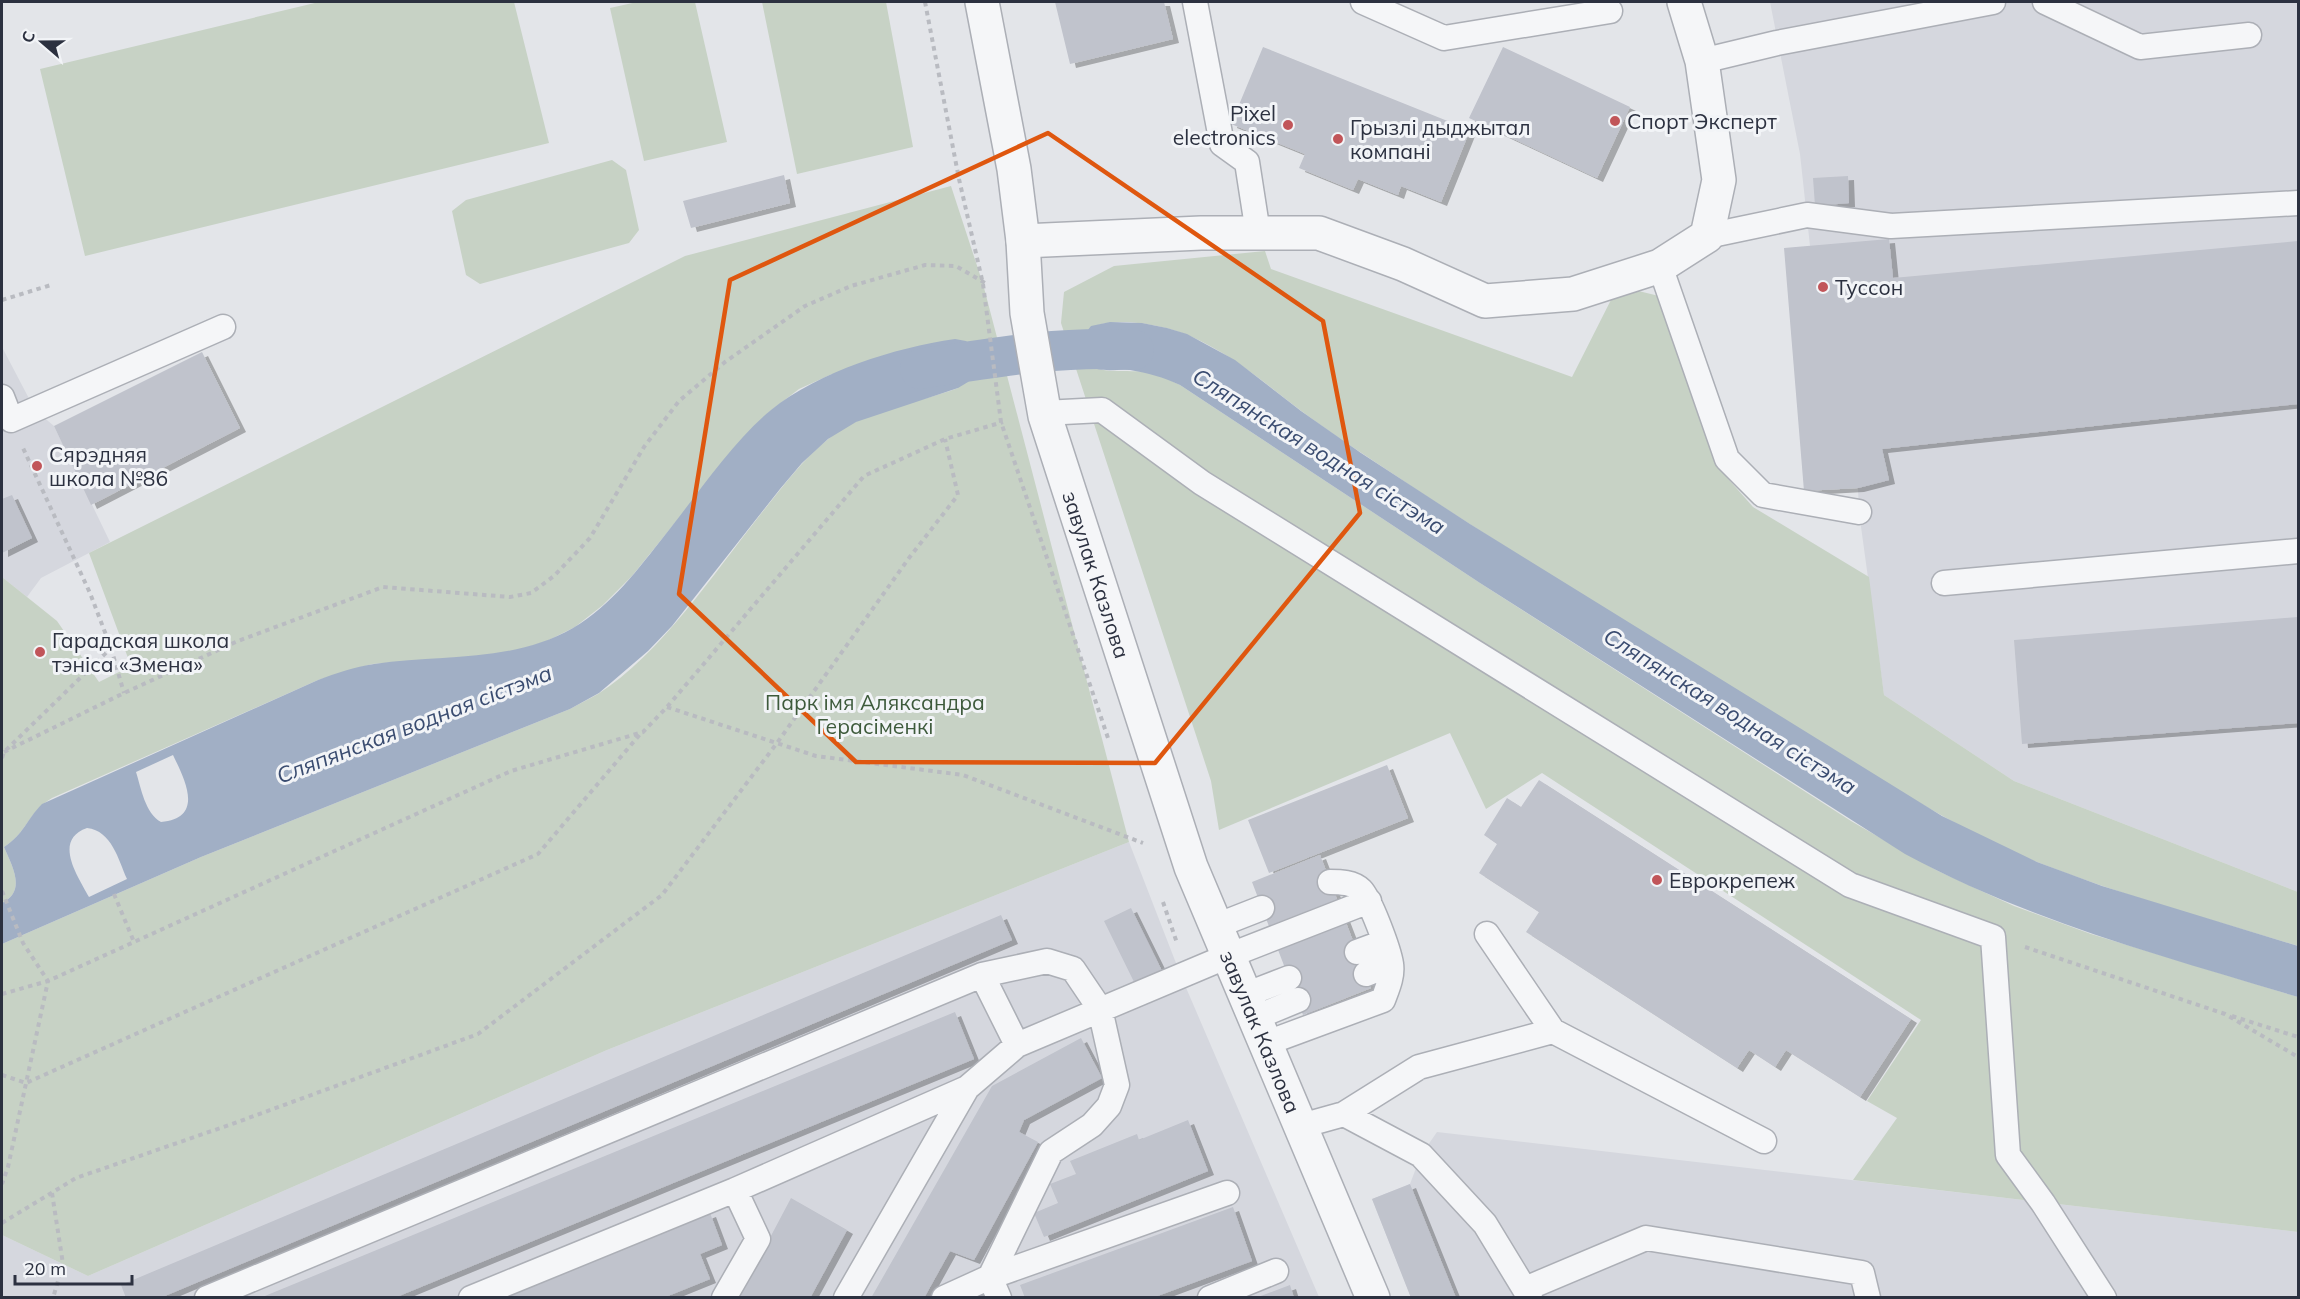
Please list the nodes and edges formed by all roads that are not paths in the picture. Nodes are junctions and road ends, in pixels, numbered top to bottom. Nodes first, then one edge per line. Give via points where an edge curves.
1 (981, 2) edge
2 (1195, 2) edge
3 (1363, 2) edge
4 (1684, 2) edge
5 (1994, 2) edge
6 (2045, 2) edge
7 (1610, 11) dead end
8 (2249, 35) dead end
9 (1702, 62) junction
10 (2298, 203) edge
11 (1258, 233) junction
12 (1707, 236) junction
13 (1023, 241) junction
14 (1660, 266) junction
15 (223, 327) dead end
16 (2, 397) edge
17 (1044, 413) junction
18 (1859, 512) dead end
19 (2298, 551) edge
20 (1944, 583) dead end
21 (1330, 882) dead end
22 (1369, 901) junction
23 (1262, 908) dead end
24 (1216, 926) junction
25 (1487, 934) dead end
26 (1387, 953) junction
27 (1228, 956) junction
28 (1361, 963) dead end
29 (982, 975) junction
30 (1293, 989) dead end
31 (1100, 1010) junction
32 (1254, 1019) junction
33 (1553, 1031) junction
34 (1017, 1045) junction
35 (967, 1089) junction
36 (1344, 1114) junction
37 (1301, 1126) junction
38 (1764, 1141) dead end
39 (735, 1190) junction
40 (1227, 1193) dead end
41 (1276, 1270) dead end
42 (994, 1287) edge
43 (1527, 1293) edge
44 (207, 1298) edge
45 (471, 1298) edge
46 (724, 1298) edge
47 (846, 1298) edge
48 (945, 1298) edge
49 (1210, 1298) edge
50 (1373, 1298) edge
51 (1868, 1298) edge
52 (2104, 1298) edge

1 - 13 street, завулак Казлова via 1014,169
2 - 11 lane via 1222,144 1246,162
3 - 7 lane via 1444,38
4 - 9 street
5 - 9 lane via 1777,43
6 - 8 lane via 2140,47
9 - 12 street via 1719,180
10 - 12 lane via 1891,226 1807,214
11 - 13 street
11 - 14 street via 1319,233 1403,264 1485,301 1573,294
12 - 14 street
13 - 17 street, завулак Казлова via 1027,313
14 - 18 lane via 1726,459 1762,495
15 - 16 lane via 11,420
17 - 24 street, завулак Казлова via 1191,867
17 - 52 lane via 1102,410 1202,483 1850,885 1993,937 2008,1155
19 - 20 lane
21 - 22 lane via 1347,882 1360,888
22 - 26 lane
22 - 27 lane
23 - 24 lane
24 - 27 street, завулак Казлова
25 - 33 lane
26 - 28 lane
26 - 32 lane via 1389,983 1383,1000
27 - 31 lane
27 - 32 street, завулак Казлова
29 - 31 lane via 1047,961 1073,969
29 - 34 lane
29 - 44 lane
30 - 32 lane
31 - 34 lane
31 - 42 lane via 1117,1085 1109,1106 1092,1125 1051,1152
32 - 37 street, завулак Казлова
33 - 36 lane via 1419,1067
33 - 38 lane
34 - 35 lane
35 - 39 lane
35 - 47 lane
36 - 37 lane
36 - 43 lane via 1421,1155 1485,1224
37 - 50 street, завулак Казлова
39 - 45 lane
39 - 46 lane via 758,1239
40 - 42 lane
41 - 49 lane
42 - 48 lane
43 - 51 lane via 1646,1238 1862,1273

